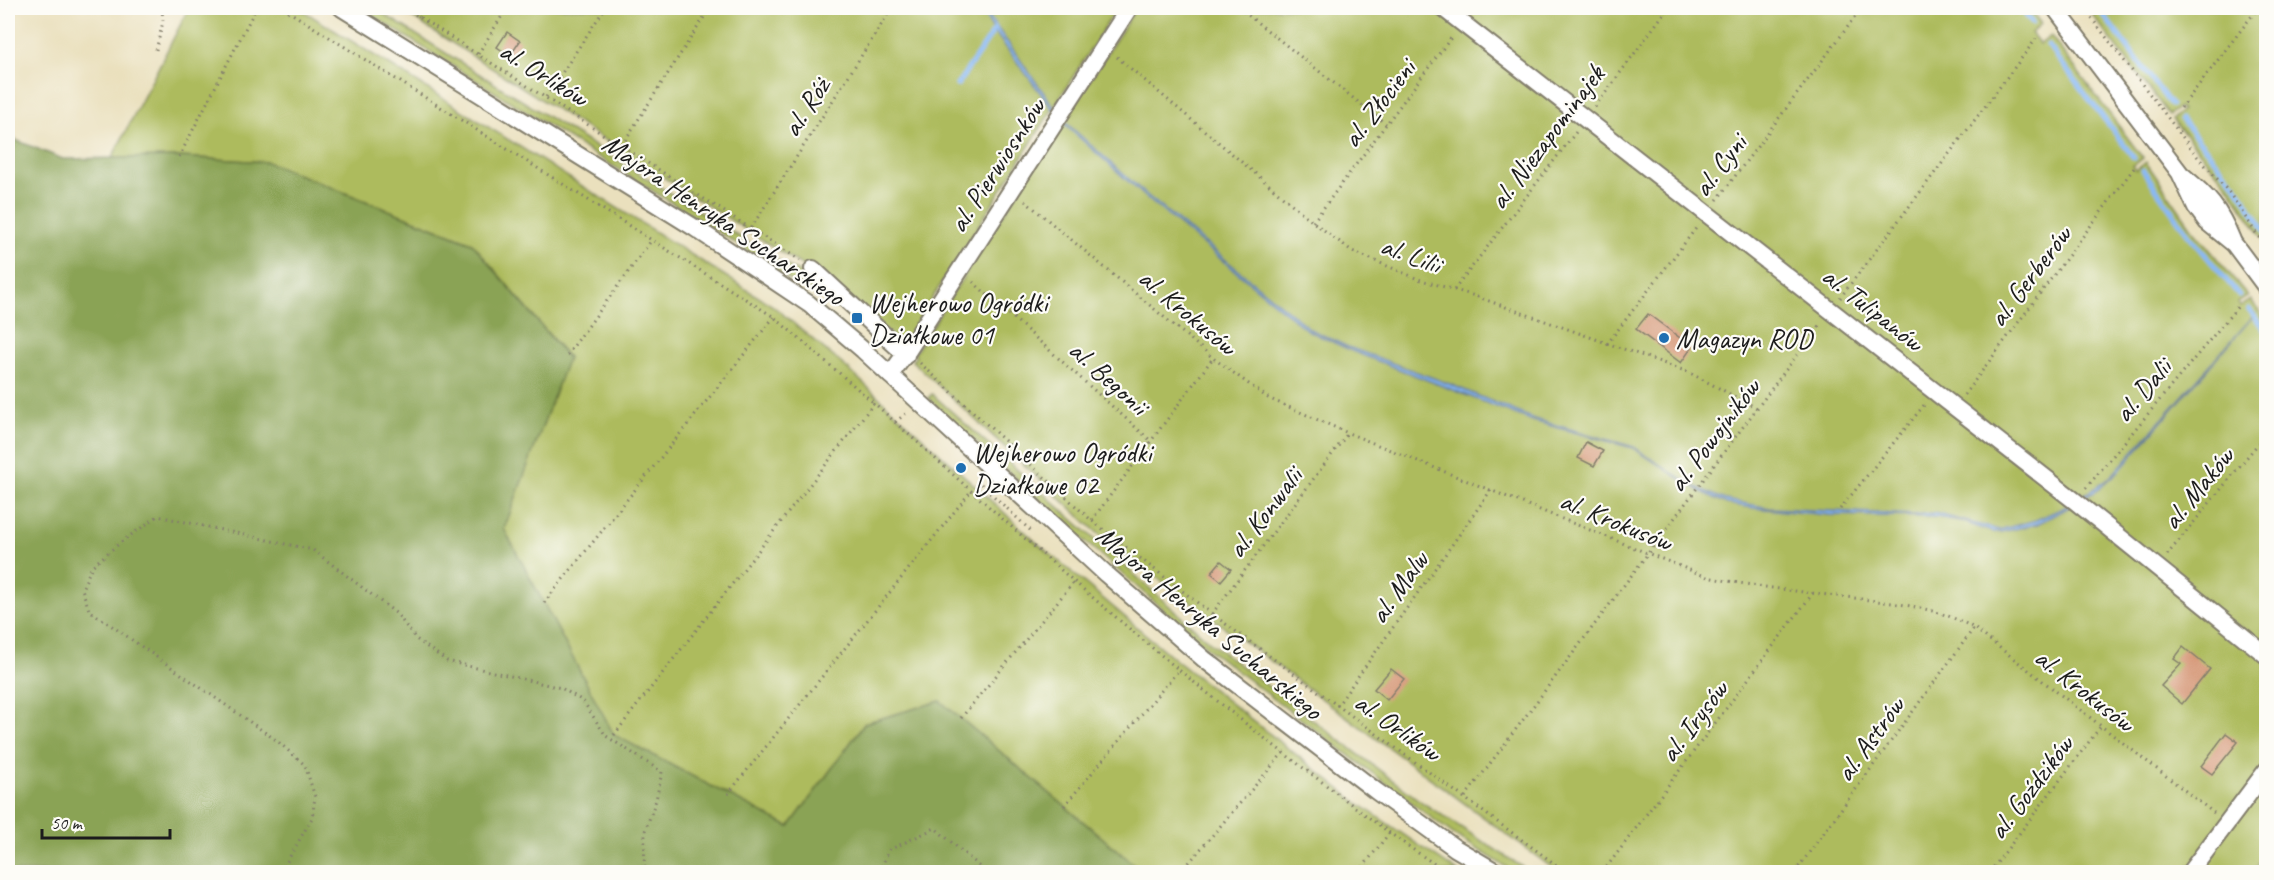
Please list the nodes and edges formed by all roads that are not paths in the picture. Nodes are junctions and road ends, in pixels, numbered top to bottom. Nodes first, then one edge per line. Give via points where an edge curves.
1 (342, 8) edge
2 (1129, 8) edge
3 (1443, 8) edge
4 (2055, 8) edge
5 (813, 268) road end
6 (2266, 287) edge
7 (907, 354) junction
8 (890, 375) junction
9 (2266, 655) edge
10 (2266, 771) edge
11 (1496, 873) edge
12 (2190, 873) edge

1 - 8 street, Majora Henryka Sucharskiego via 765,273 837,327
2 - 7 street, al. Pierwiosnków
3 - 9 street, al. Tulipanów via 2075,501
4 - 6 street via 2180,173 2202,214 2234,244
5 - 7 street
7 - 8 street, al. Pierwiosnków
8 - 11 street, Majora Henryka Sucharskiego via 1204,659 1376,791
10 - 12 street

